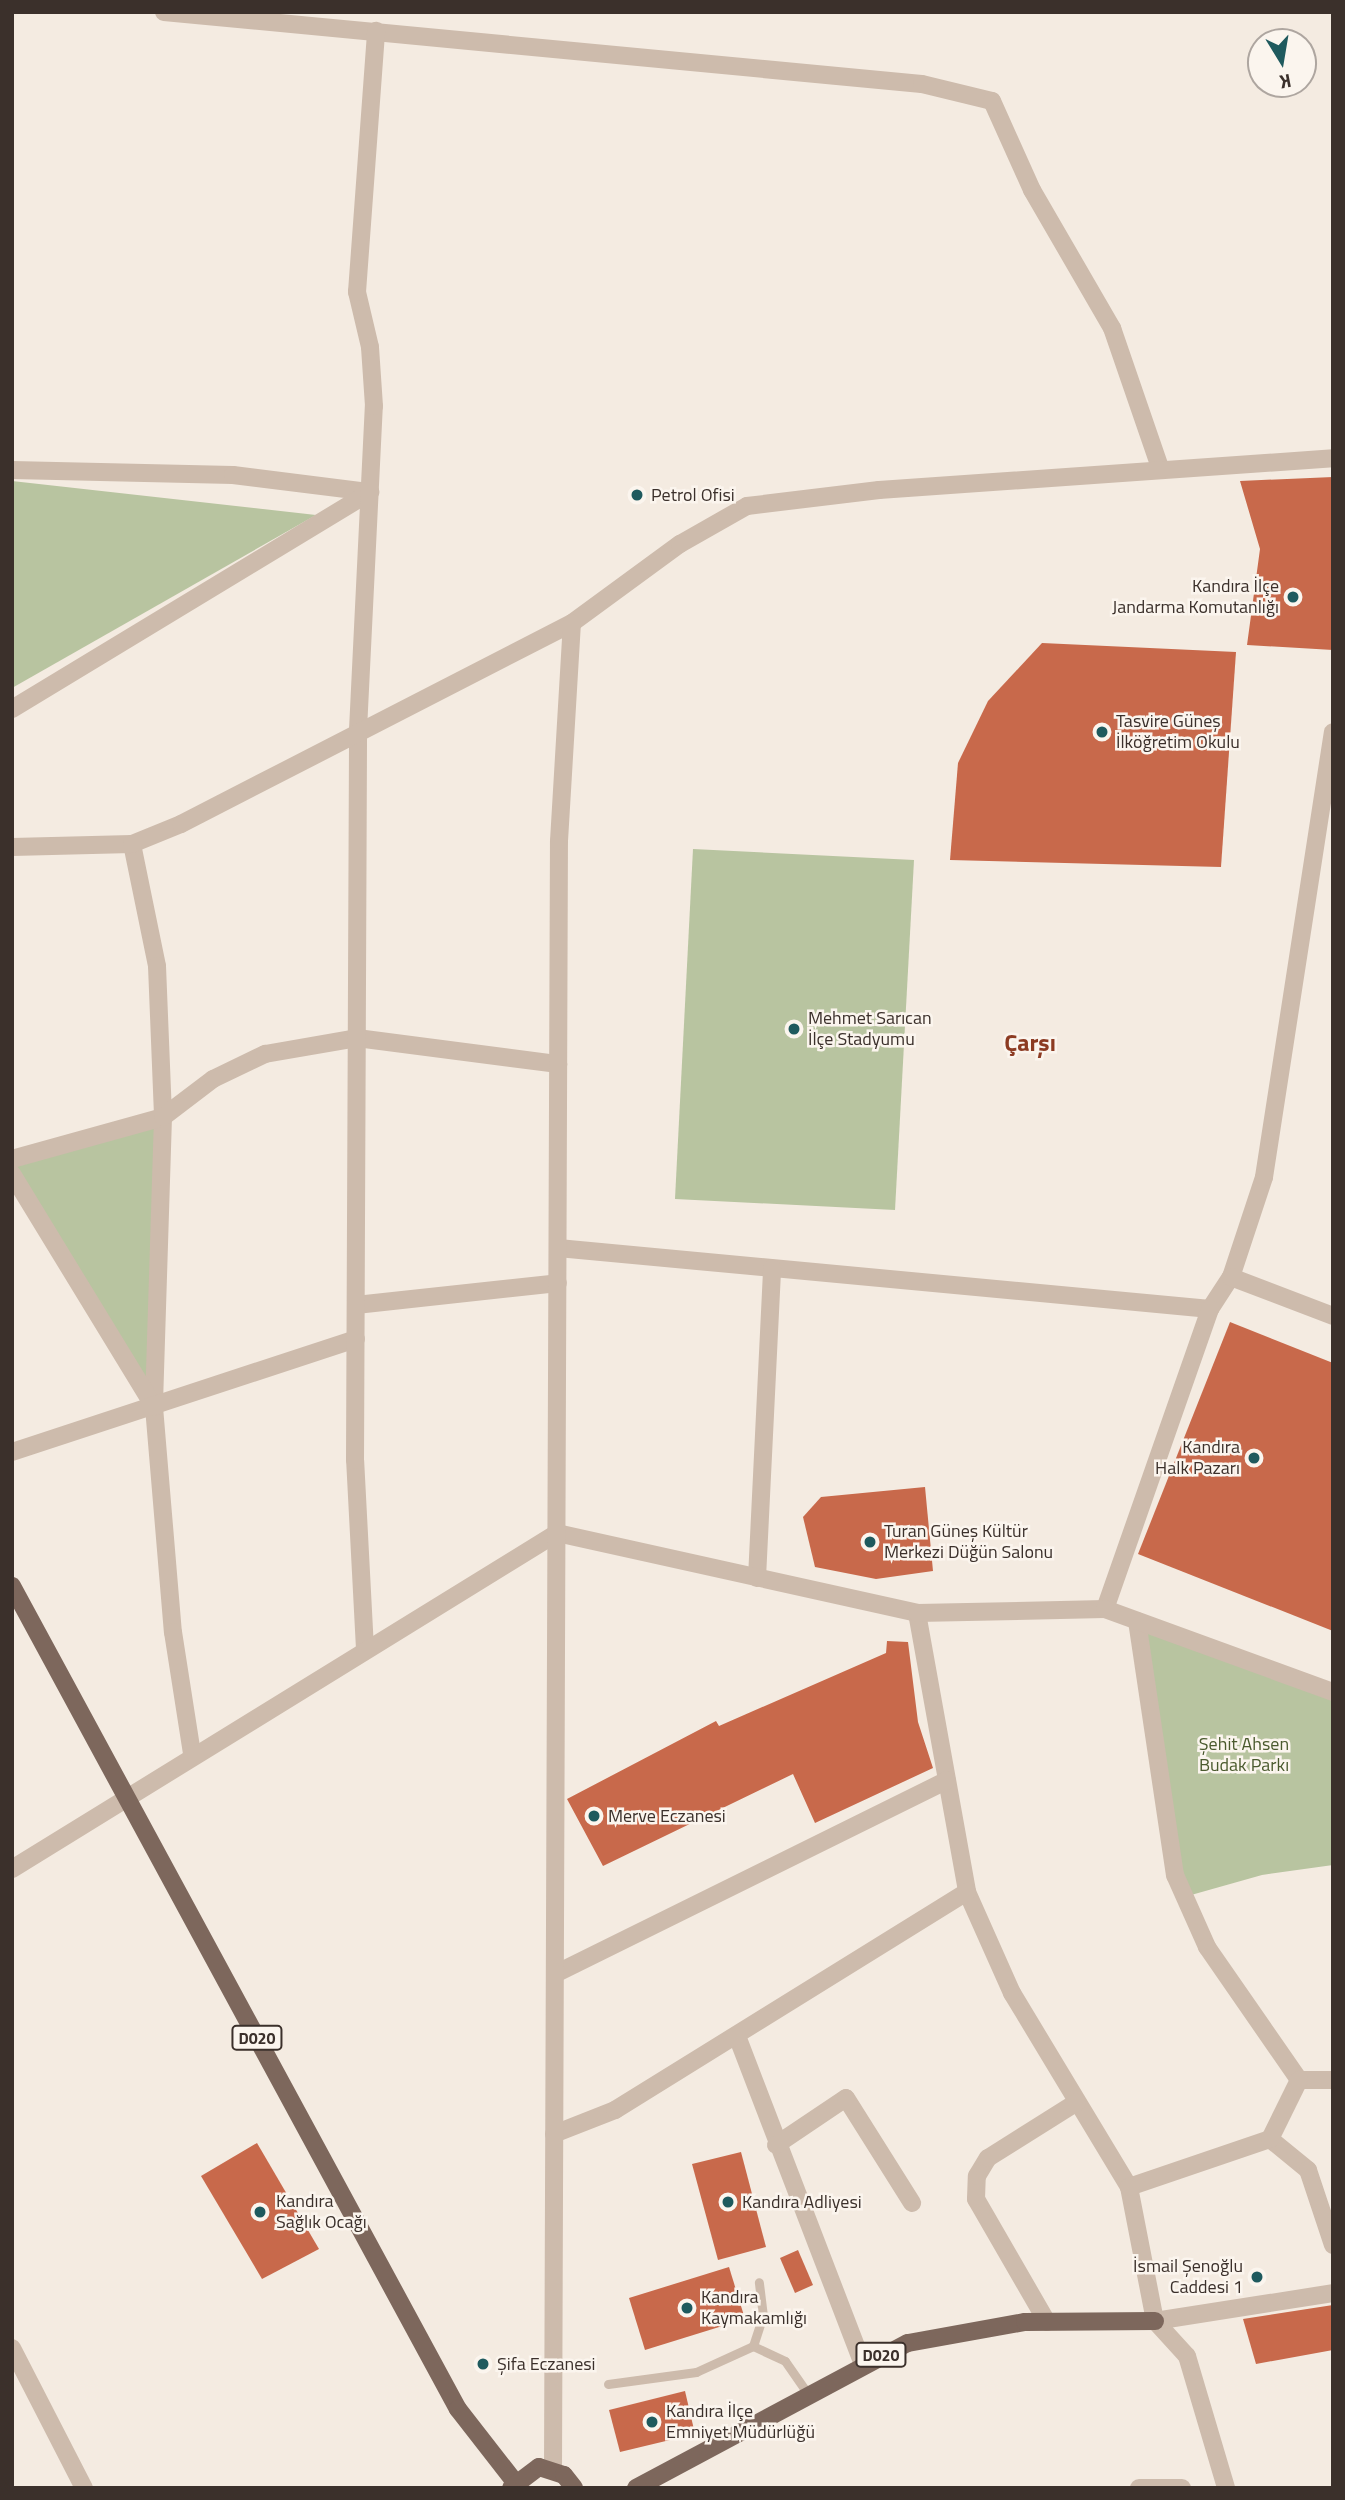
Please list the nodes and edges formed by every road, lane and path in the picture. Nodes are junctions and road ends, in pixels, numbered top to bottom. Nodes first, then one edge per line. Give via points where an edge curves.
1 (164, 12) edge
2 (376, 31) junction
3 (1333, 458) edge
4 (12, 470) edge
5 (1161, 470) junction
6 (370, 492) junction
7 (572, 623) junction
8 (12, 709) edge
9 (358, 730) junction
10 (1333, 732) edge
11 (132, 844) junction
12 (12, 847) edge
13 (357, 1038) junction
14 (558, 1064) junction
15 (163, 1117) junction
16 (12, 1158) edge
17 (12, 1174) edge
18 (558, 1248) junction
19 (772, 1268) junction
20 (1231, 1277) junction
21 (558, 1283) junction
22 (356, 1306) junction
23 (1210, 1309) junction
24 (1333, 1316) edge
25 (356, 1339) junction
26 (154, 1407) junction
27 (12, 1452) edge
28 (557, 1533) junction
29 (757, 1578) junction
30 (12, 1586) edge
31 (1105, 1609) junction
32 (917, 1613) junction
33 (1136, 1621) junction
34 (365, 1649) junction
35 (1333, 1692) edge
36 (192, 1754) junction
37 (947, 1780) junction
38 (125, 1794) junction
39 (12, 1869) edge
40 (967, 1892) junction
41 (555, 1974) junction
42 (737, 2036) junction
43 (1299, 2080) junction
44 (1333, 2080) edge
45 (1077, 2102) junction
46 (554, 2134) junction
47 (1270, 2139) junction
48 (776, 2145) junction
49 (1129, 2187) junction
50 (912, 2203) dead end
51 (1333, 2245) edge
52 (760, 2282) dead end
53 (1333, 2293) edge
54 (1155, 2321) junction
55 (1047, 2322) junction
56 (753, 2346) junction
57 (12, 2348) edge
58 (863, 2364) junction
59 (608, 2384) dead end
60 (808, 2394) junction
61 (554, 2469) junction
62 (512, 2485) edge
63 (84, 2488) edge
64 (575, 2488) edge
65 (636, 2488) edge
66 (1139, 2488) edge
67 (1182, 2488) edge
68 (1226, 2488) edge

1 - 2 street
2 - 5 street via 922,84 992,101 1032,190 1112,328
2 - 6 street via 357,292 370,347 374,406
3 - 5 street
4 - 6 street via 233,475
5 - 7 street via 747,506 680,544
6 - 8 street
6 - 9 street
7 - 9 street
7 - 14 street via 559,841
9 - 11 street
9 - 13 street
10 - 20 street via 1267,1164
11 - 12 street
11 - 15 street via 157,966
13 - 14 street
13 - 15 street via 265,1054 213,1079
13 - 22 street
14 - 18 street
15 - 16 street
15 - 26 street
17 - 26 street
18 - 19 street
18 - 21 street
19 - 23 street
19 - 29 street
20 - 23 street
20 - 24 street
21 - 22 street
21 - 28 street
22 - 25 street
23 - 31 street
25 - 26 street
25 - 34 street
26 - 27 street
26 - 36 street via 173,1632
28 - 29 street
28 - 34 street
28 - 41 street
29 - 32 street
30 - 38 main road, D020
31 - 32 street
31 - 33 street
32 - 37 street
33 - 35 street
33 - 43 street via 1175,1875 1206,1947
34 - 36 street
36 - 38 street
37 - 40 street
37 - 41 street
38 - 39 street
38 - 62 main road, D020 via 458,2409
40 - 42 street
40 - 45 street via 1012,1993
41 - 46 street
42 - 46 street via 615,2110
42 - 48 street
43 - 44 street
43 - 47 street
45 - 49 street
45 - 55 street via 988,2158 977,2176 976,2199
46 - 61 street
47 - 49 street
47 - 51 street via 1308,2170
48 - 50 street via 846,2098
48 - 58 street
49 - 54 street
52 - 56 lane via 763,2316
53 - 54 street
54 - 55 main road, D020
54 - 68 street via 1186,2356
55 - 58 main road, D020 via 908,2343
56 - 59 lane via 696,2372
56 - 60 lane via 785,2361
57 - 63 street
58 - 60 main road, D020
60 - 65 main road, D020
61 - 62 main road, D020 via 532,2469
61 - 64 main road
66 - 67 street

